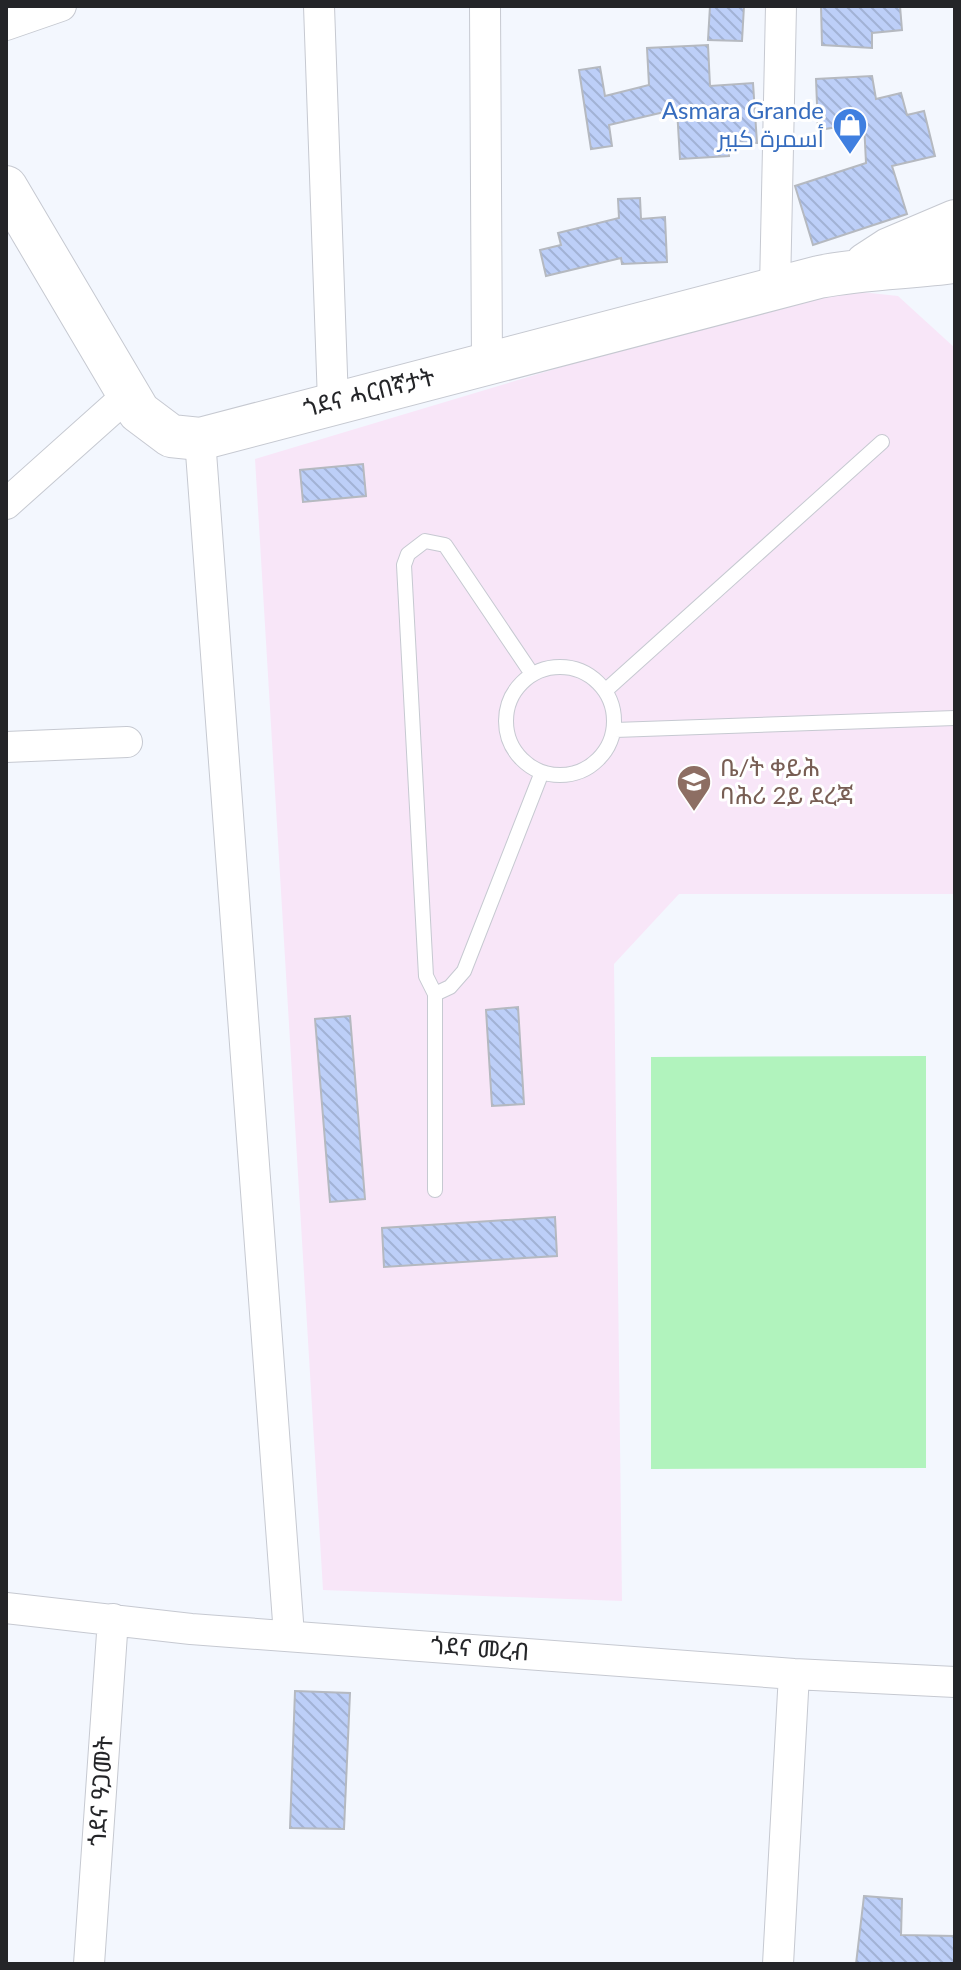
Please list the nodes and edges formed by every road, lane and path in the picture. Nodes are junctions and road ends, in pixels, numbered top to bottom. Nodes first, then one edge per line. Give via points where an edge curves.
1 (61, 6) edge
2 (319, 6) edge
3 (485, 6) edge
4 (781, 6) edge
5 (6, 25) edge
6 (6, 187) edge
7 (955, 221) edge
8 (955, 262) edge
9 (858, 269) junction
10 (775, 288) junction
11 (487, 363) junction
12 (128, 395) junction
13 (333, 402) junction
14 (200, 439) junction
15 (882, 442) dead end
16 (6, 504) edge
17 (532, 674) junction
18 (605, 691) junction
19 (955, 718) edge
20 (615, 730) junction
21 (127, 742) dead end
22 (6, 747) edge
23 (542, 772) junction
24 (435, 994) junction
25 (435, 1190) dead end
26 (6, 1608) edge
27 (113, 1619) junction
28 (289, 1635) junction
29 (794, 1674) junction
30 (955, 1682) edge
31 (89, 1964) edge
32 (778, 1964) edge

1 - 5 street
2 - 13 street
3 - 11 street
4 - 10 street
6 - 12 main road, ጎደና ሓርበኛታት
7 - 9 main road via 889,249
8 - 9 main road
9 - 10 main road, ጎደና ሓርበኛታት
10 - 11 main road, ጎደና ሓርበኛታት
11 - 13 main road, ጎደና ሓርበኛታት
12 - 14 main road, ጎደና ሓርበኛታት via 139,412 171,436
12 - 16 street
13 - 14 main road, ጎደና ሓርበኛታት
14 - 28 street
15 - 18 lane
17 - 18 lane via 564,667 595,678
17 - 23 lane via 510,700 506,717 515,751
17 - 24 lane via 445,545 425,541 408,554 404,565 426,976
18 - 20 lane via 613,706
19 - 20 lane
20 - 23 lane via 591,765 576,772
21 - 22 street
23 - 24 lane via 464,971
24 - 25 lane
26 - 27 street, ጎደና መረብ
27 - 28 street, ጎደና መረብ
27 - 31 street, ጎደና ዓጋመት
28 - 29 street, ጎደና መረብ
29 - 30 street, ጎደና መረብ
29 - 32 street

